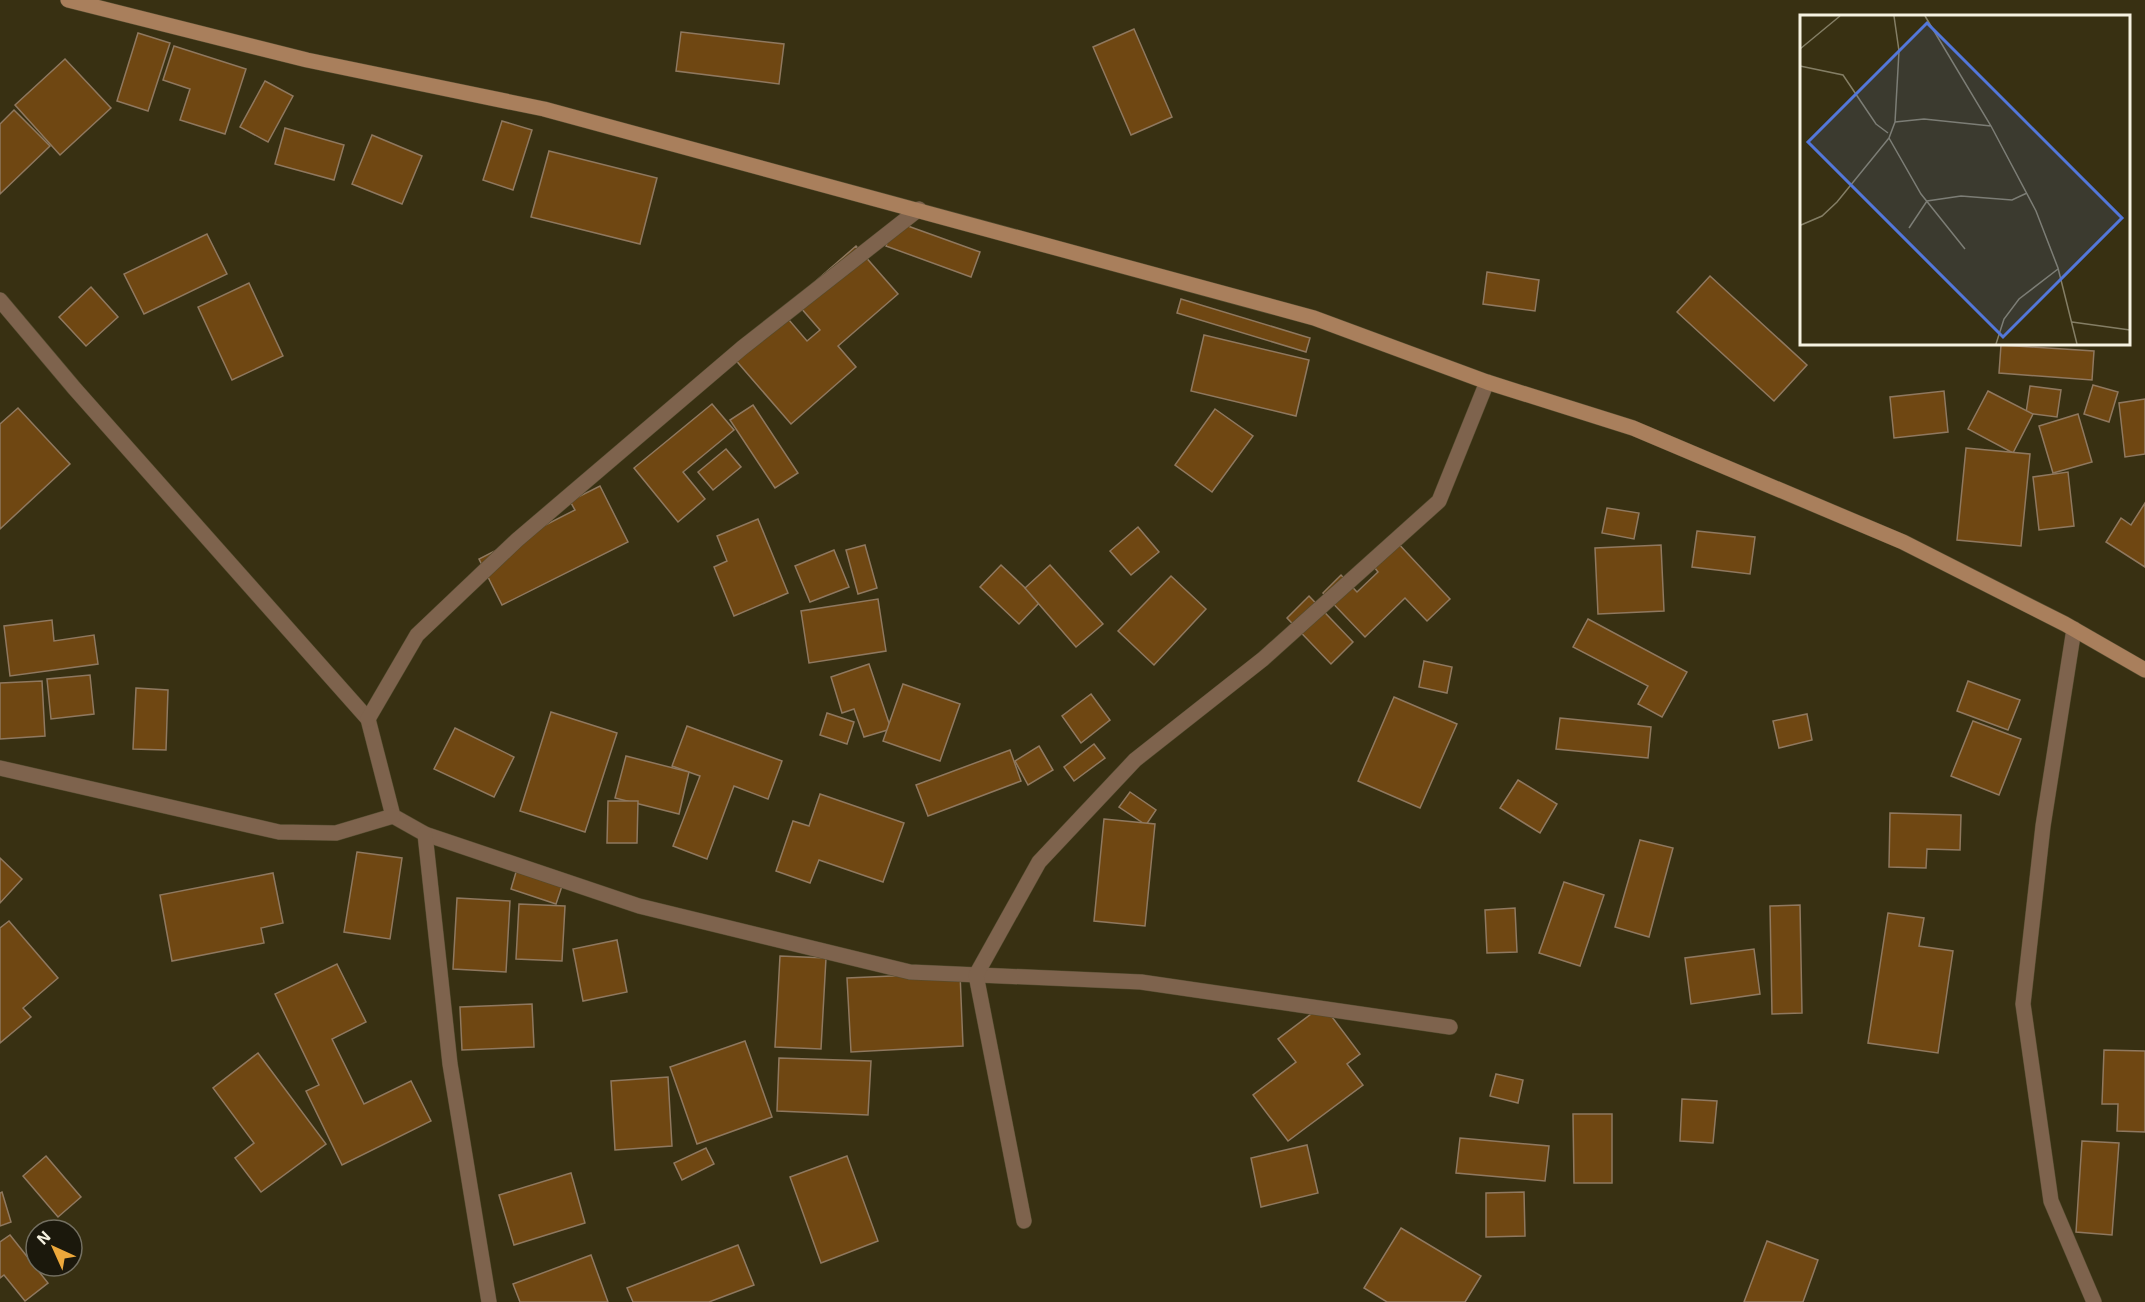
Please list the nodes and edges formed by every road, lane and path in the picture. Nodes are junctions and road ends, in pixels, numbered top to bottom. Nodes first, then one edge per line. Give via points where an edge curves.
1 (68, 0) edge
2 (919, 209) junction
3 (0, 300) edge
4 (1487, 382) junction
5 (2074, 629) junction
6 (2145, 670) edge
7 (368, 719) junction
8 (0, 768) edge
9 (393, 816) junction
10 (425, 834) junction
11 (976, 975) junction
12 (1450, 1027) dead end
13 (1024, 1221) dead end
14 (489, 1302) edge
15 (2094, 1302) edge

1 - 2 street via 307,60 544,109
2 - 4 street via 1314,318
2 - 7 street via 742,348 517,540 417,635
3 - 7 street
4 - 5 street via 1644,433 1903,542
4 - 11 street via 1438,501 1263,659 1135,760 1039,862
5 - 6 street
5 - 15 street via 2043,826 2023,1004 2051,1201
7 - 9 street
8 - 9 street via 279,832 336,833
9 - 10 street
10 - 11 street via 639,906 910,972
10 - 14 street via 450,1064
11 - 12 street via 1142,982
11 - 13 street

